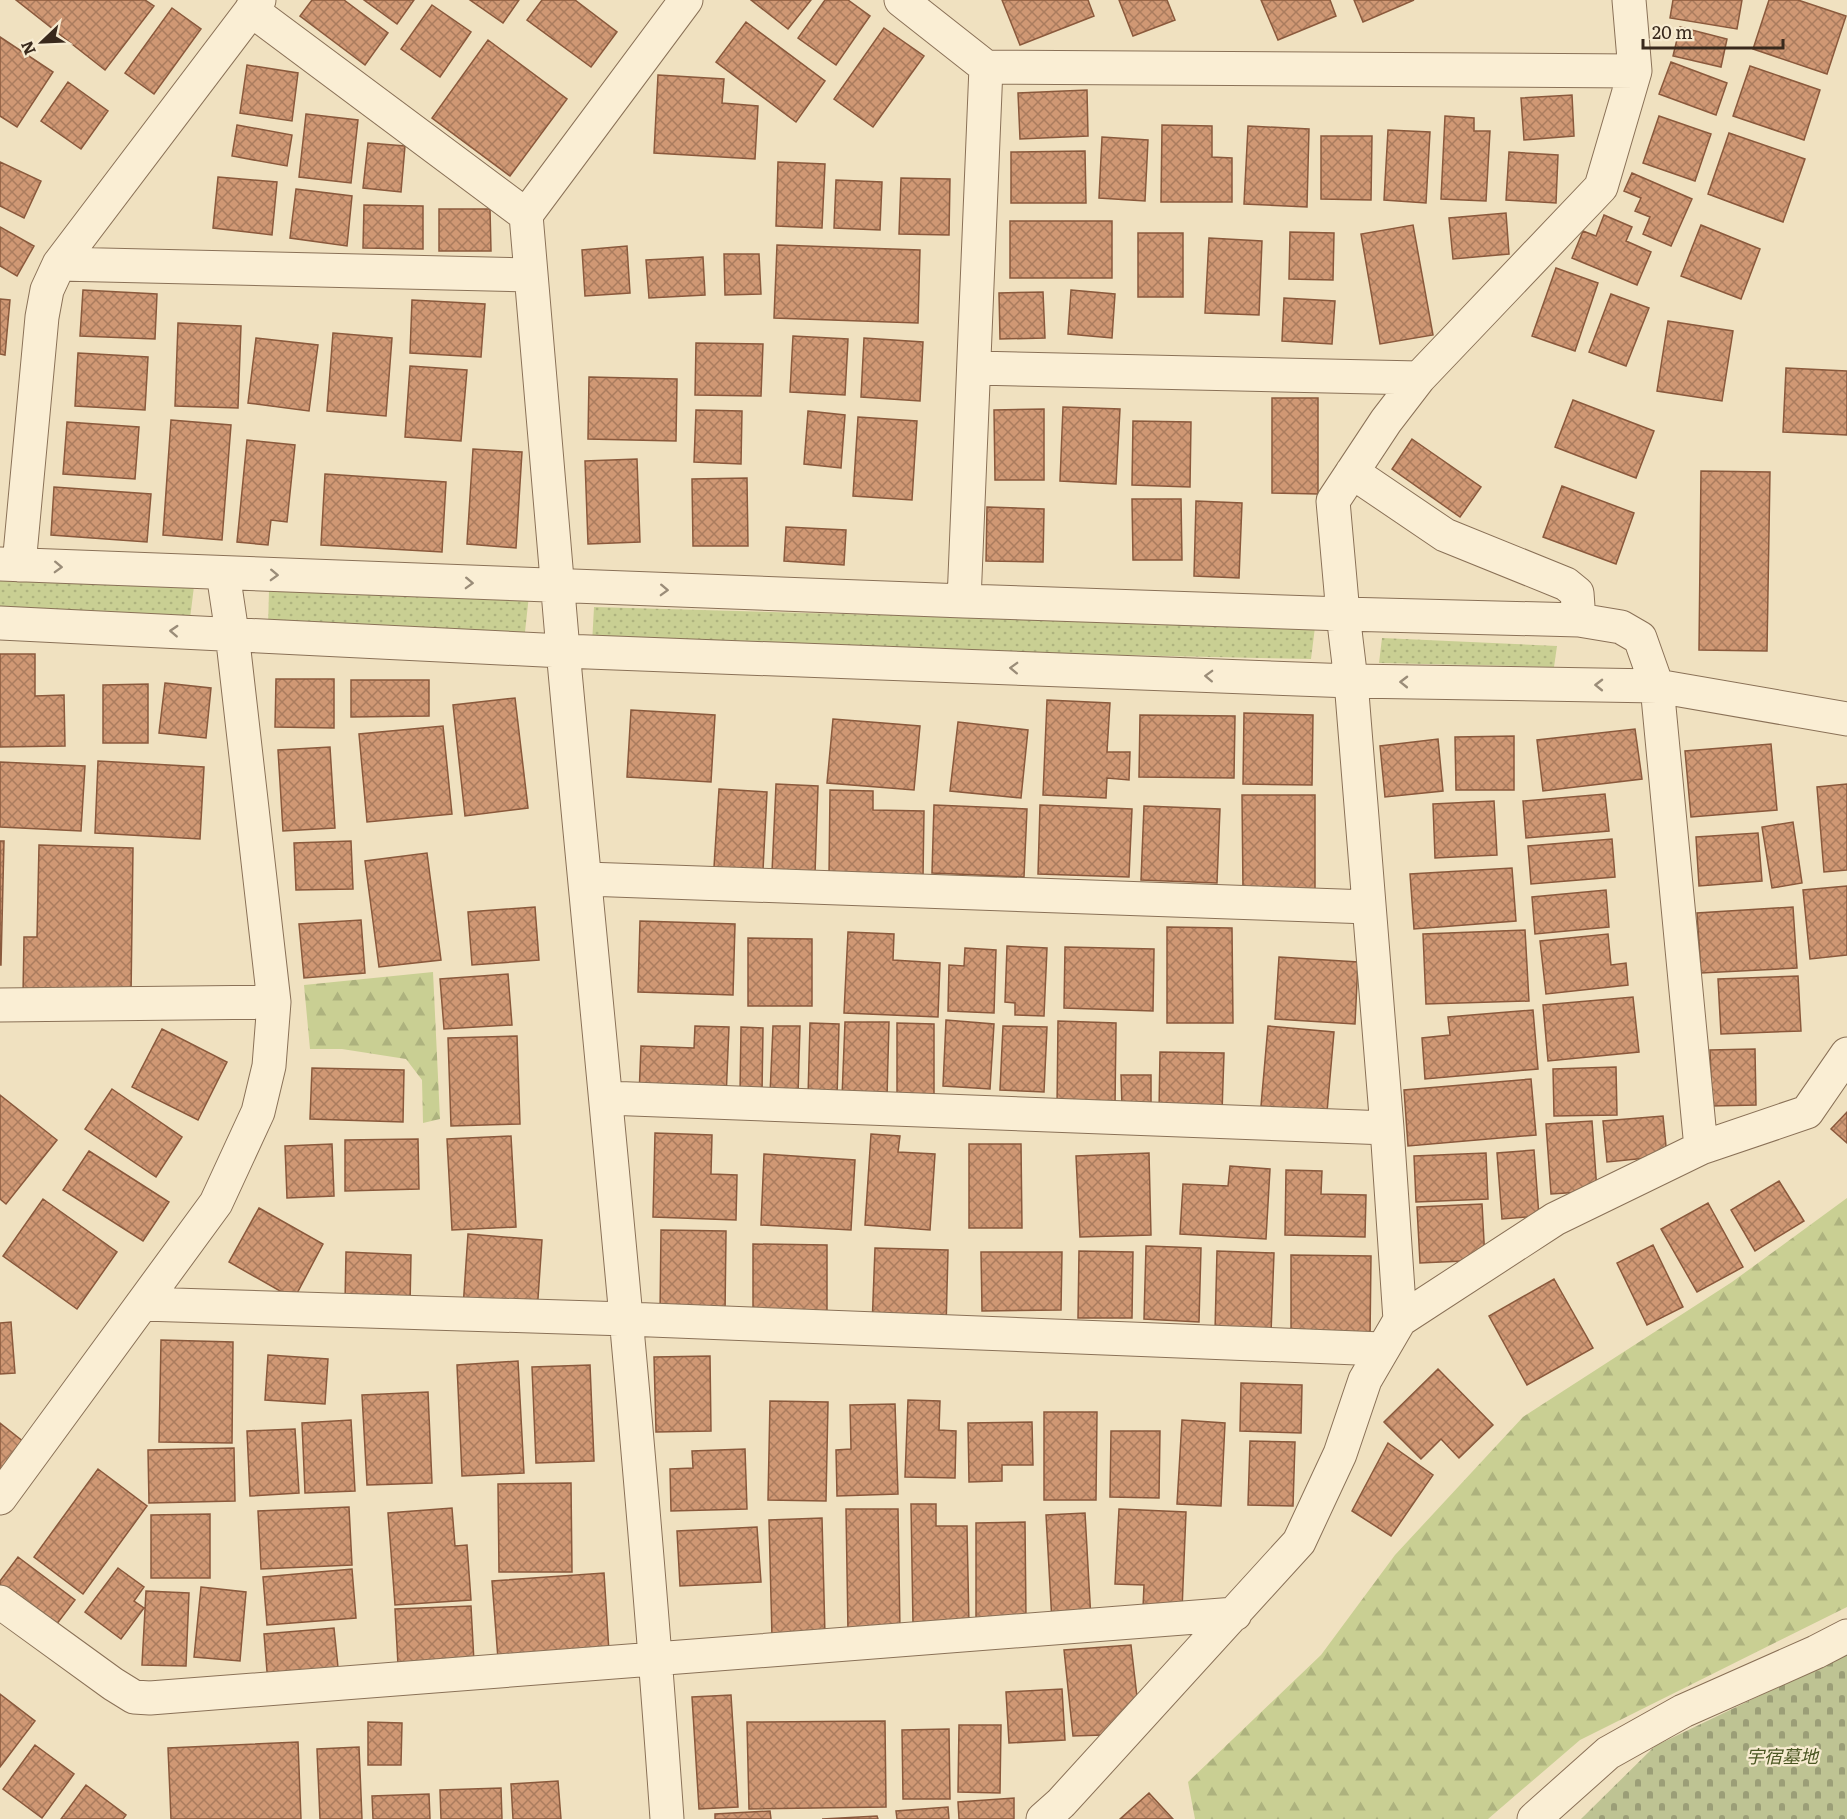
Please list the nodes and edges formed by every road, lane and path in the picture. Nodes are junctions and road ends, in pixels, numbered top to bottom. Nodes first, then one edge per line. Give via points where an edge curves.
1 (687, 0) edge
2 (901, 0) edge
3 (1629, 0) edge
4 (255, 5) edge
5 (986, 67) junction
6 (1635, 71) junction
7 (526, 215) junction
8 (59, 264) junction
9 (531, 275) junction
10 (974, 368) junction
11 (1419, 378) junction
12 (1352, 472) junction
13 (10, 564) edge
14 (223, 573) junction
15 (558, 586) junction
16 (964, 601) junction
17 (1343, 614) junction
18 (1579, 620) junction
19 (0, 623) edge
20 (232, 633) junction
21 (563, 651) junction
22 (1351, 681) junction
23 (1658, 686) junction
24 (1847, 719) edge
25 (586, 879) junction
26 (1369, 907) junction
27 (274, 1002) junction
28 (0, 1005) edge
29 (1847, 1054) edge
30 (606, 1098) junction
31 (1387, 1128) junction
32 (1701, 1148) junction
33 (142, 1304) junction
34 (626, 1319) junction
35 (1400, 1320) junction
36 (1382, 1349) junction
37 (0, 1498) edge
38 (0, 1602) edge
39 (1235, 1614) junction
40 (1847, 1636) edge
41 (656, 1658) junction
42 (667, 1819) edge
43 (1043, 1819) edge
44 (1534, 1819) edge

1 - 7 street
2 - 5 street
3 - 6 street
4 - 7 street
4 - 8 street
5 - 6 street
5 - 10 street
6 - 11 street via 1601,187
7 - 9 street
8 - 9 street
8 - 13 street via 47,290 42,317
9 - 15 street
10 - 11 street
10 - 16 street
11 - 12 street
12 - 17 street via 1333,501
12 - 18 street via 1445,535 1566,584 1577,593
13 -> 14 street
14 -> 15 street
14 - 20 street
15 -> 16 street
15 - 21 street
16 - 17 street
17 - 18 street
17 - 22 street
18 - 23 street via 1621,627 1640,638
20 -> 19 street
20 - 21 street
20 - 27 street
22 -> 21 street
21 - 25 street
23 -> 22 street
22 - 26 street
23 - 24 street
23 - 32 street
25 - 26 street
25 - 30 street
26 - 31 street
27 - 28 street
27 - 33 street via 269,1066 258,1112 216,1203
29 - 32 street via 1807,1112
30 - 31 street
30 - 34 street
31 - 35 street
32 - 35 street via 1555,1219
33 - 34 street
33 - 37 street
34 - 36 street
34 - 41 street
35 - 36 street
36 - 39 street via 1365,1380 1340,1455 1299,1542
38 - 41 street via 112,1684 142,1698
39 - 41 street
39 - 43 street
40 - 44 street via 1683,1711 1608,1753
41 - 42 street

